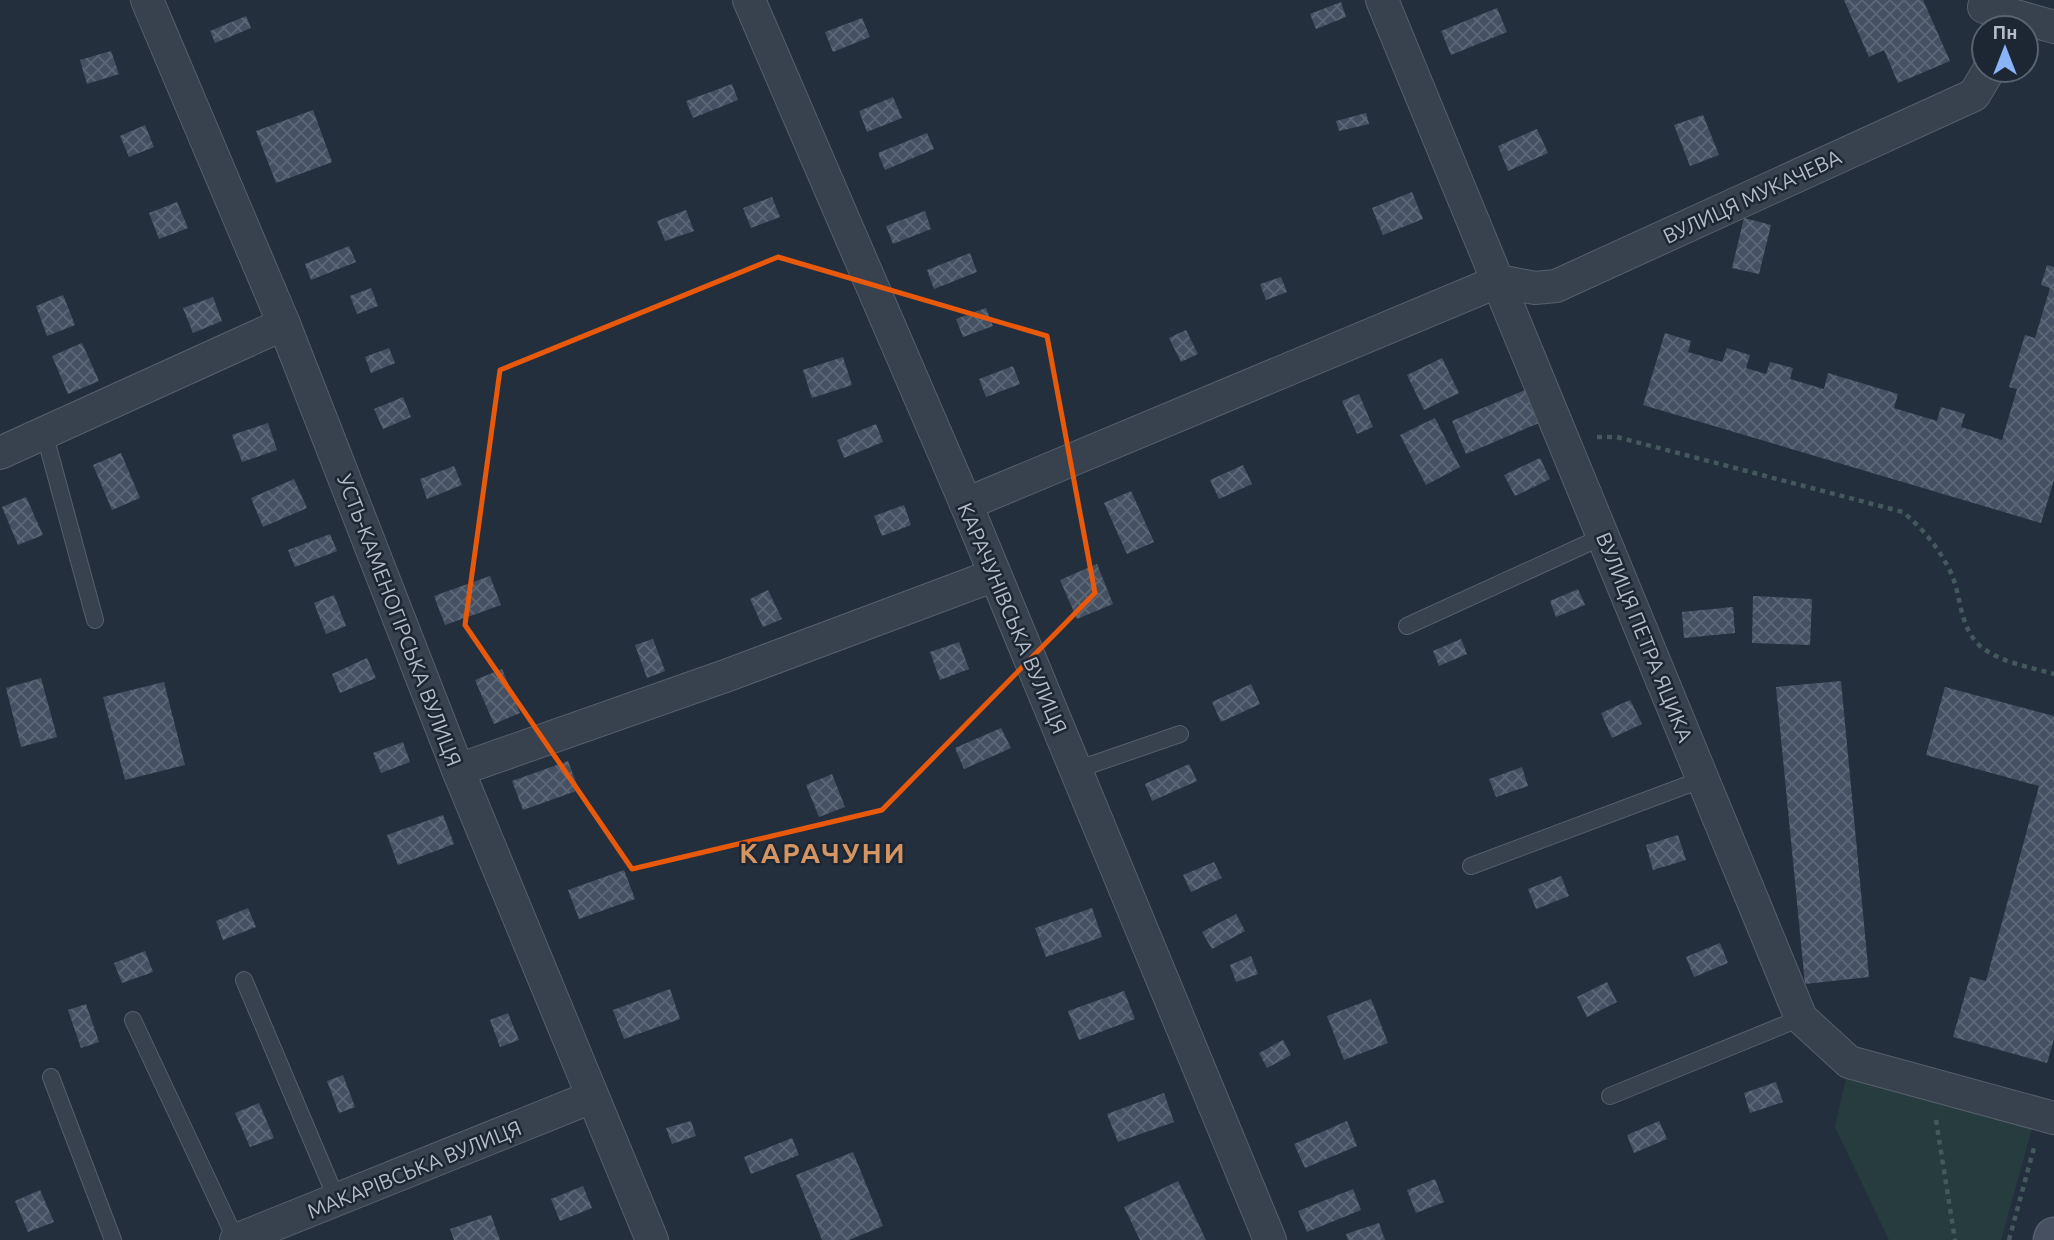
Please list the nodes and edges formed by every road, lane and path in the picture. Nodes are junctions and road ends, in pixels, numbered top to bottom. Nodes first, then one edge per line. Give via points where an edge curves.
1 (147, 0) edge
2 (749, 0) edge
3 (1382, 0) edge
4 (1986, 12) edge
5 (2054, 27) edge
6 (1981, 84) edge
7 (1499, 281) junction
8 (284, 324) junction
9 (44, 432) junction
10 (1567, 446) junction
11 (0, 453) edge
12 (966, 504) junction
13 (1604, 536) junction
14 (995, 575) junction
15 (94, 620) dead end
16 (1407, 626) dead end
17 (2054, 674) edge
18 (1180, 734) dead end
19 (458, 770) junction
20 (1076, 770) junction
21 (1703, 779) junction
22 (1471, 866) dead end
23 (244, 980) dead end
24 (1801, 1018) junction
25 (133, 1020) dead end
26 (51, 1077) dead end
27 (1931, 1086) junction
28 (1609, 1096) dead end
29 (592, 1097) junction
30 (2048, 1117) edge
31 (337, 1200) junction
32 (113, 1240) edge
33 (236, 1240) edge
34 (652, 1240) edge
35 (1270, 1240) edge
36 (1955, 1240) edge
37 (2009, 1240) edge

1 - 8 street, УСТЬ-КАМЕНОГІРСЬКА ВУЛИЦЯ
2 - 12 street, КАРАЧУНІВСЬКА ВУЛИЦЯ
3 - 7 street, ВУЛИЦЯ ПЕТРА ЯЦИКА
4 - 5 street
6 - 7 street, ВУЛИЦЯ МУКАЧЕВА via 1974,95 1556,286 1535,288
7 - 10 street, ВУЛИЦЯ ПЕТРА ЯЦИКА
7 - 12 street
8 - 9 street
8 - 19 street, УСТЬ-КАМЕНОГІРСЬКА ВУЛИЦЯ
9 - 11 street
9 - 15 lane
10 - 13 street, ВУЛИЦЯ ПЕТРА ЯЦИКА
10 - 17 path via 1585,436 1617,438 1903,512 1927,532 1952,576 1963,618 1979,644 2011,662
12 - 14 street, КАРАЧУНІВСЬКА ВУЛИЦЯ
13 - 16 lane
13 - 21 street, ВУЛИЦЯ ПЕТРА ЯЦИКА
14 - 19 street
14 - 20 street, КАРАЧУНІВСЬКА ВУЛИЦЯ
18 - 20 lane
19 - 29 street, УСТЬ-КАМЕНОГІРСЬКА ВУЛИЦЯ
20 - 35 street, КАРАЧУНІВСЬКА ВУЛИЦЯ
21 - 22 lane
21 - 24 street, ВУЛИЦЯ ПЕТРА ЯЦИКА
23 - 31 lane
24 - 27 street, ВУЛИЦЯ ПЕТРА ЯЦИКА via 1849,1062
24 - 28 lane
25 - 33 lane
26 - 32 lane
27 - 30 street, ВУЛИЦЯ ПЕТРА ЯЦИКА
27 - 36 path
29 - 31 street, МАКАРІВСЬКА ВУЛИЦЯ
29 - 34 street, УСТЬ-КАМЕНОГІРСЬКА ВУЛИЦЯ
30 - 37 path
31 - 33 street, МАКАРІВСЬКА ВУЛИЦЯ

